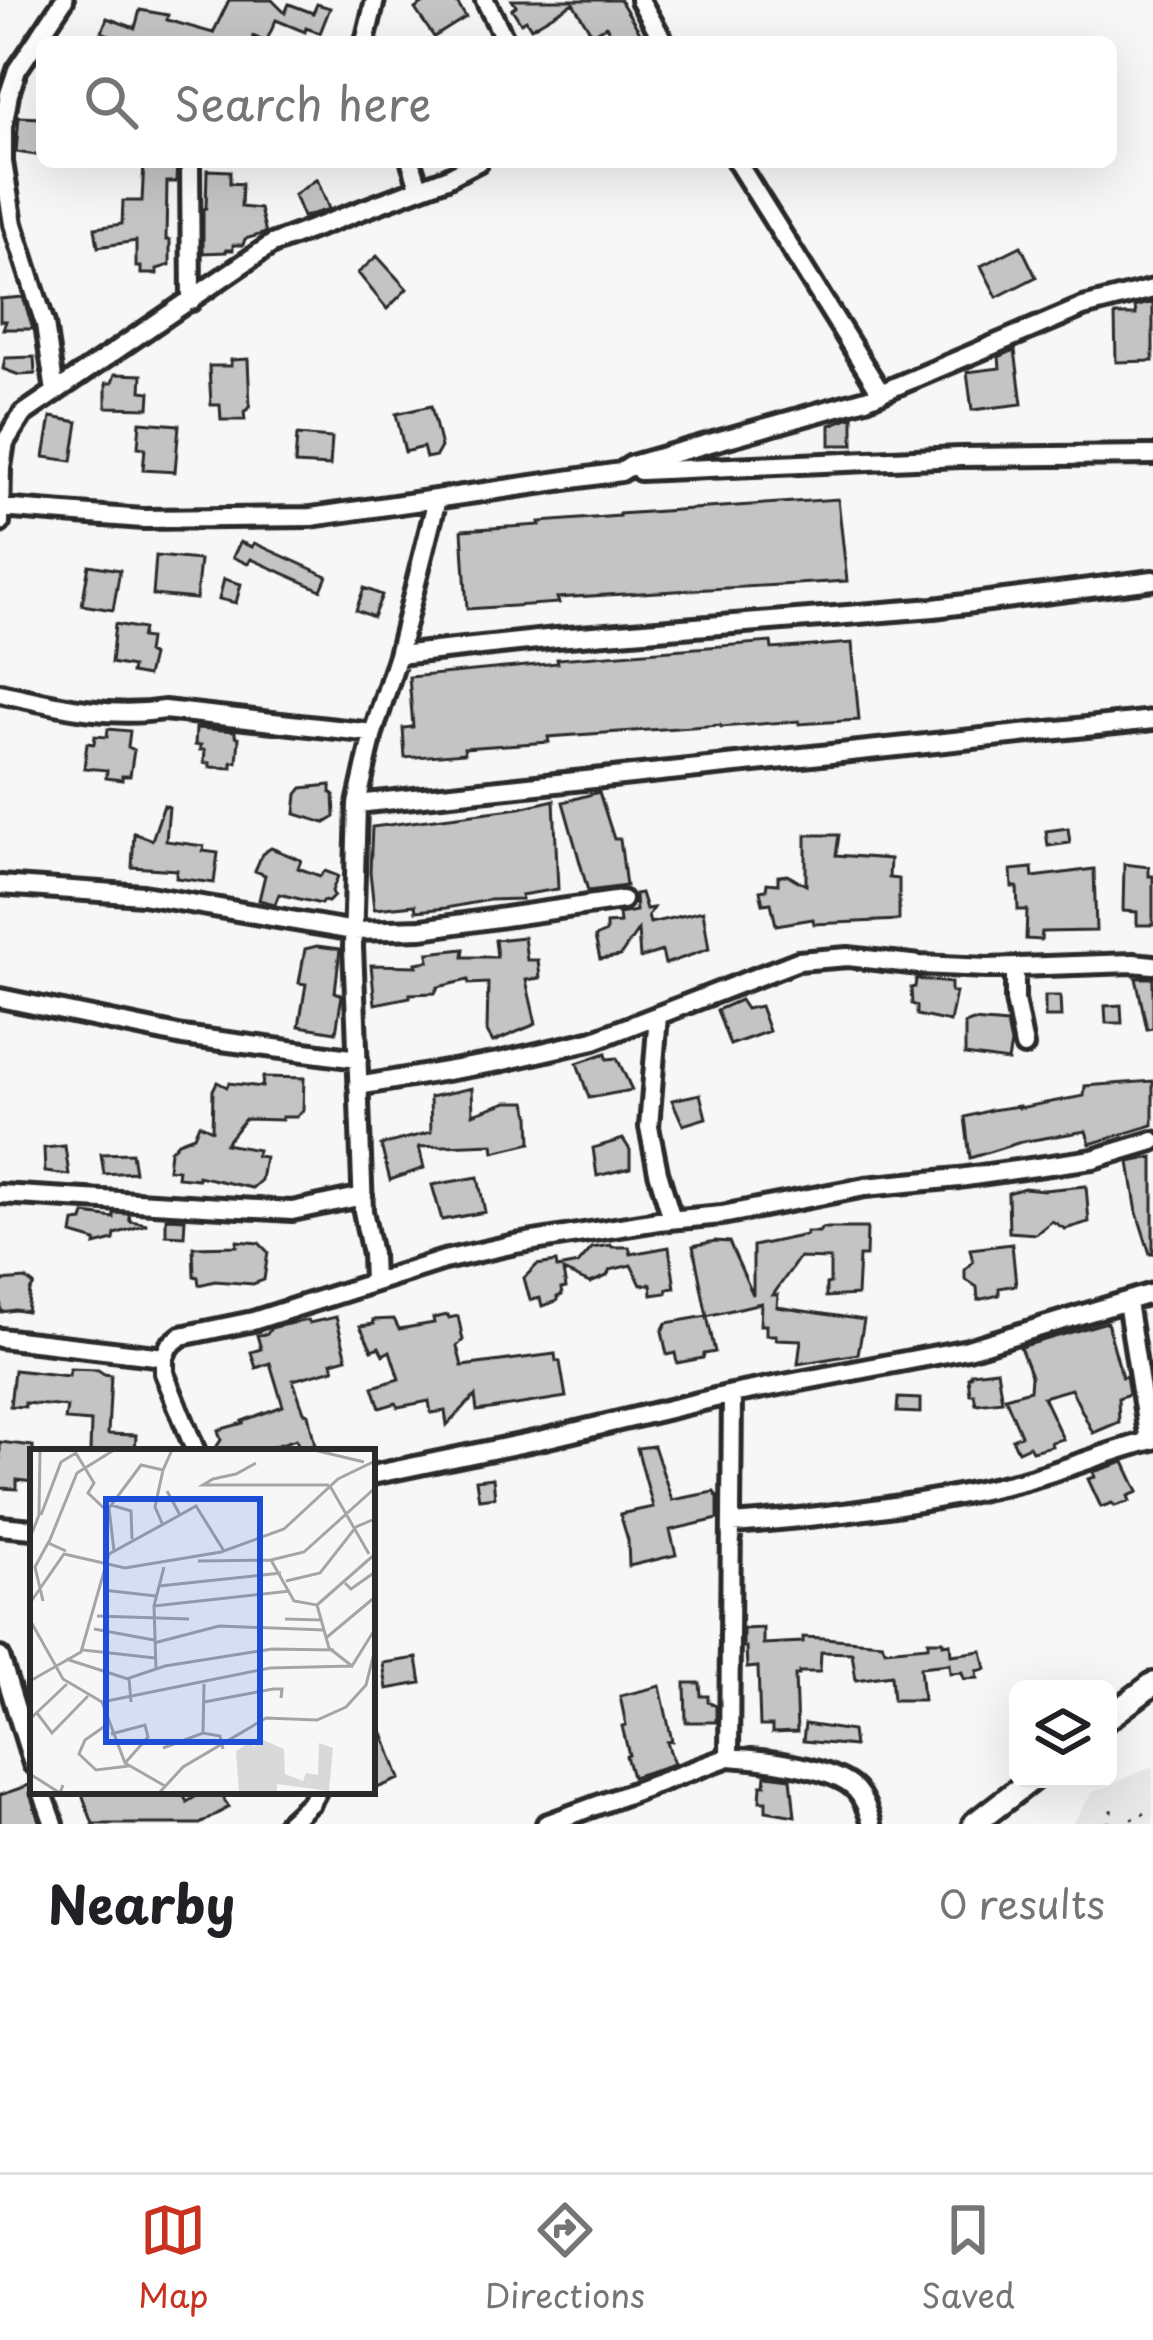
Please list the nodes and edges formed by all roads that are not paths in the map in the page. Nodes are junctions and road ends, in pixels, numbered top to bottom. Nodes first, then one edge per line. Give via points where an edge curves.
1 (64, 0) edge
2 (375, 0) edge
3 (485, 0) edge
4 (640, 0) edge
5 (44, 36) edge
6 (366, 36) edge
7 (503, 36) edge
8 (661, 36) edge
9 (36, 48) edge
10 (4, 90) edge
11 (190, 168) edge
12 (414, 168) edge
13 (466, 168) edge
14 (741, 168) edge
15 (419, 187) junction
16 (1153, 289) edge
17 (191, 301) junction
18 (55, 392) junction
19 (881, 393) junction
20 (1153, 455) edge
21 (621, 472) junction
22 (437, 500) junction
23 (1, 513) edge
24 (1153, 580) edge
25 (398, 655) junction
26 (0, 693) edge
27 (1153, 720) edge
28 (374, 733) junction
29 (357, 805) junction
30 (0, 885) edge
31 (622, 900) dead end
32 (354, 931) junction
33 (1153, 965) edge
34 (1016, 968) junction
35 (0, 998) edge
36 (658, 1015) junction
37 (1024, 1046) dead end
38 (358, 1059) junction
39 (358, 1086) junction
40 (1153, 1141) edge
41 (0, 1194) edge
42 (363, 1196) junction
43 (672, 1220) junction
44 (373, 1282) junction
45 (1153, 1293) edge
46 (1127, 1302) junction
47 (0, 1338) edge
48 (164, 1357) junction
49 (732, 1394) junction
50 (1151, 1440) edge
51 (195, 1449) edge
52 (375, 1474) edge
53 (732, 1524) junction
54 (0, 1526) edge
55 (30, 1529) edge
56 (0, 1657) edge
57 (1153, 1684) edge
58 (5, 1695) edge
59 (1117, 1711) edge
60 (30, 1757) edge
61 (729, 1757) junction
62 (1020, 1788) edge
63 (44, 1794) edge
64 (315, 1794) edge
65 (54, 1824) edge
66 (287, 1824) edge
67 (546, 1824) edge
68 (872, 1824) edge
69 (974, 1824) edge

1 - 5 street
2 - 6 street
3 - 7 street
4 - 8 street
9 - 10 street
10 - 18 street via 13,224 45,324
11 - 17 street
12 - 15 street
13 - 15 street
14 - 19 street
15 - 17 street via 272,244
16 - 19 street via 1083,307
17 - 18 street
18 - 23 street via 23,414 5,442
19 - 21 street
20 - 21 street
21 - 22 street
22 - 23 street via 311,517
22 - 25 street
24 - 25 street via 934,608
25 - 28 street
26 - 28 street via 133,715 164,710
27 - 29 street
28 - 29 street
29 - 32 street
30 - 32 street via 143,896
31 - 32 street
32 - 38 street
33 - 34 street
34 - 36 street via 848,957 798,962
34 - 37 street
35 - 38 street via 183,1036
36 - 39 street via 594,1040
36 - 43 street via 649,1127
38 - 39 street
39 - 42 street
40 - 43 street via 1093,1159
41 - 42 street via 292,1211
42 - 44 street
43 - 44 street via 515,1244
44 - 48 street via 181,1336
45 - 46 street
46 - 49 street via 968,1349
46 - 50 street
47 - 48 street
48 - 51 street
49 - 52 street
49 - 53 street
50 - 53 street via 994,1488
53 - 61 street
54 - 55 street
56 - 58 street
57 - 59 main road
58 - 60 street
61 - 67 street
61 - 68 street via 843,1779 864,1800
62 - 69 main road
63 - 65 street
64 - 66 street

